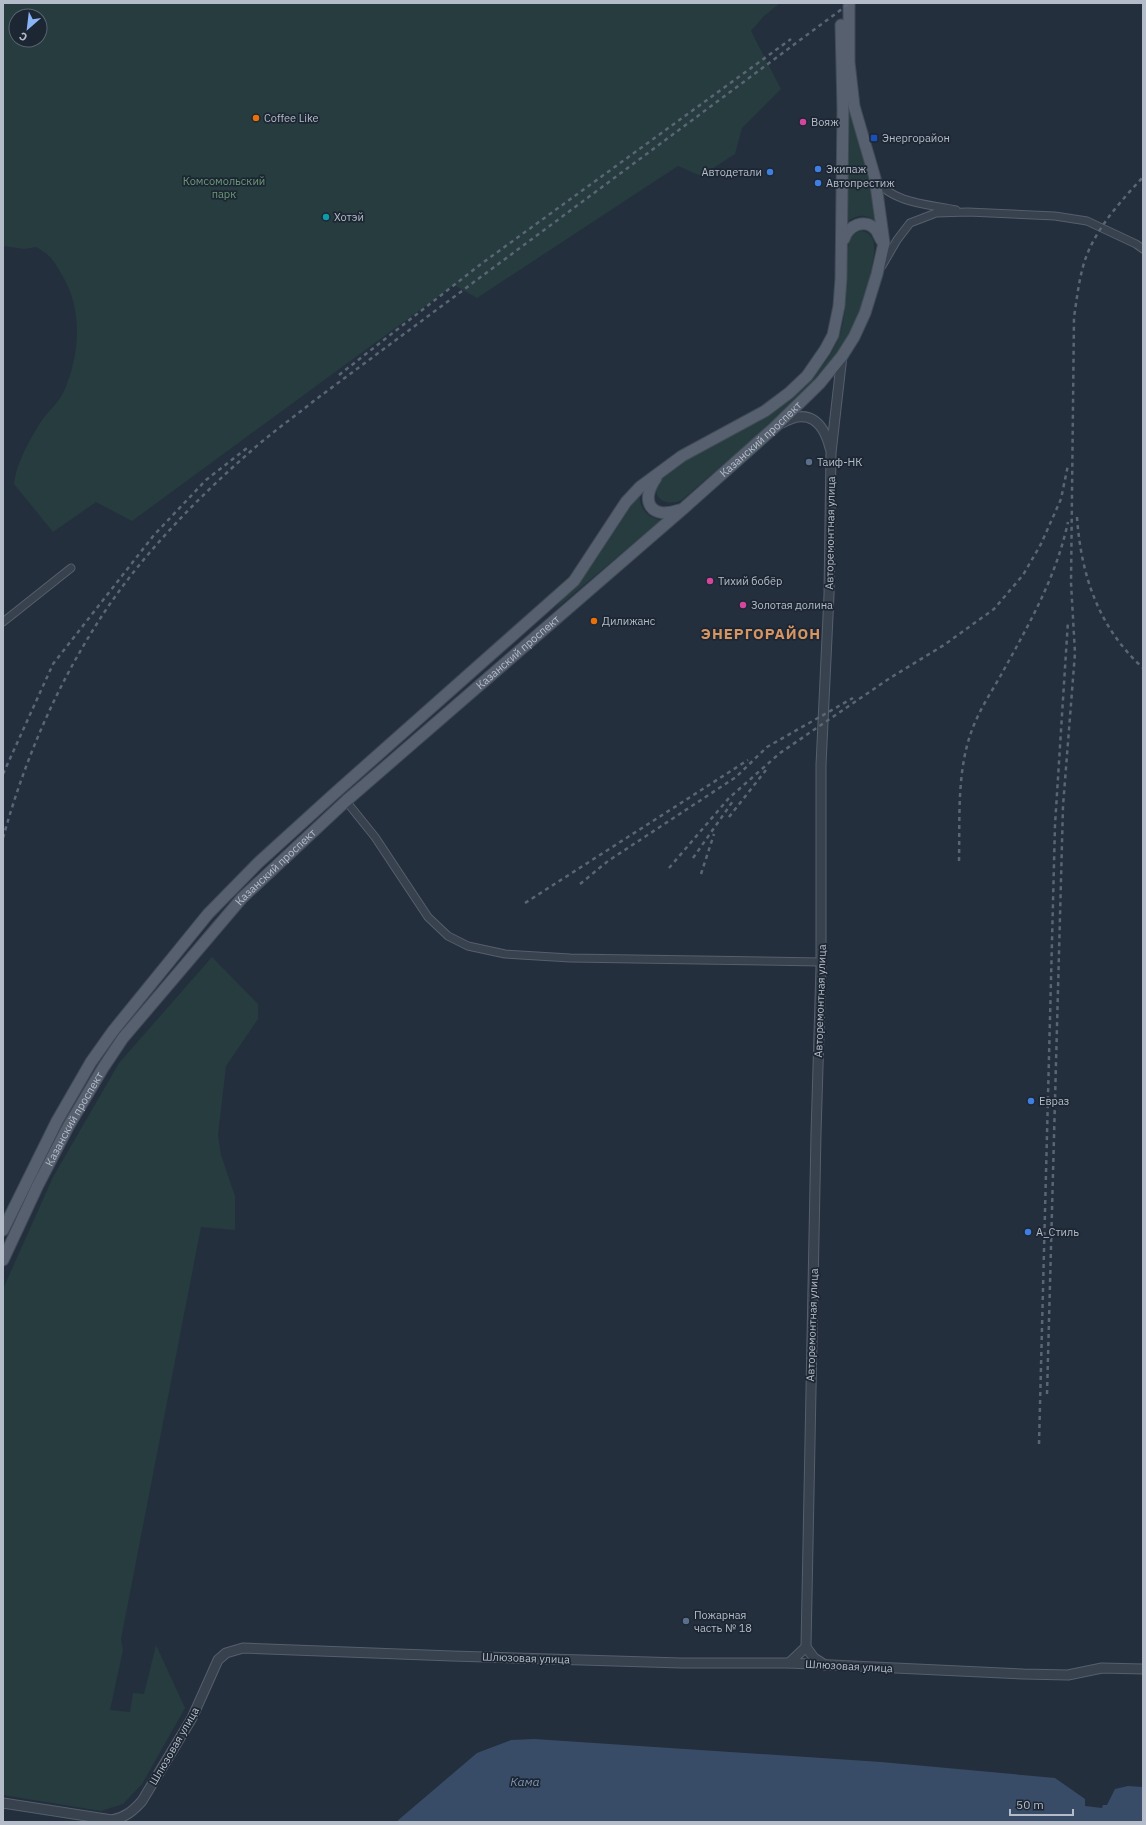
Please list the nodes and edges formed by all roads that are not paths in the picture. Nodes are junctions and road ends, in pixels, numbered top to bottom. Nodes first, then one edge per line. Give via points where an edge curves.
1 (842, 3) edge
2 (848, 3) edge
3 (875, 178) junction
4 (968, 212) junction
5 (843, 244) junction
6 (884, 244) junction
7 (1143, 249) edge
8 (877, 274) junction
9 (842, 356) junction
10 (775, 427) junction
11 (831, 453) junction
12 (660, 471) junction
13 (684, 508) junction
14 (71, 568) dead end
15 (3, 622) edge
16 (346, 801) junction
17 (258, 863) junction
18 (268, 873) junction
19 (231, 890) junction
20 (242, 898) junction
21 (821, 962) junction
22 (3, 1230) edge
23 (3, 1260) edge
24 (806, 1647) junction
25 (789, 1663) junction
26 (825, 1665) junction
27 (1143, 1669) edge
28 (3, 1803) edge

1 - 5 main road, Казанский проспект
2 - 3 main road, Казанский проспект via 849,62 854,106
3 - 4 street via 890,194 905,200
3 - 6 main road, Казанский проспект
4 - 7 street via 1055,216 1087,221
4 - 8 street via 936,213 910,223
5 - 6 main road via 846,232 855,225 867,224 875,229
5 - 12 main road, Казанский проспект via 839,306 833,335 826,350 807,376 765,411 682,456
6 - 8 main road, Казанский проспект
8 - 9 main road, Казанский проспект via 854,337
9 - 10 main road, Казанский проспект via 820,383
9 - 11 street, Авторемонтная улица
10 - 11 street via 792,417 814,420 822,426
10 - 13 main road, Казанский проспект
11 - 21 street, Авторемонтная улица via 829,595 821,765
12 - 13 main road via 649,488 648,499 651,508 659,513 668,514
12 - 17 main road, Казанский проспект via 626,502 574,581
13 - 16 main road, Казанский проспект
14 - 15 street
16 - 18 main road, Казанский проспект
16 - 21 street via 375,837 428,917 448,936 468,946 505,954 570,958
17 - 18 main road via 255,873
17 - 19 main road, Казанский проспект
18 - 20 main road, Казанский проспект
19 - 20 main road via 242,886 245,890
19 - 22 main road, Казанский проспект via 208,914 113,1030 91,1062 56,1121
20 - 23 main road, Казанский проспект via 123,1038 103,1068 41,1178
21 - 24 street, Авторемонтная улица
24 - 25 street
24 - 26 street via 814,1658
25 - 26 street, Шлюзовая улица
25 - 28 street, Шлюзовая улица via 657,1662 243,1648 226,1653 218,1660 189,1723 142,1801 124,1817 112,1820
26 - 27 street, Шлюзовая улица via 1068,1675 1102,1668

